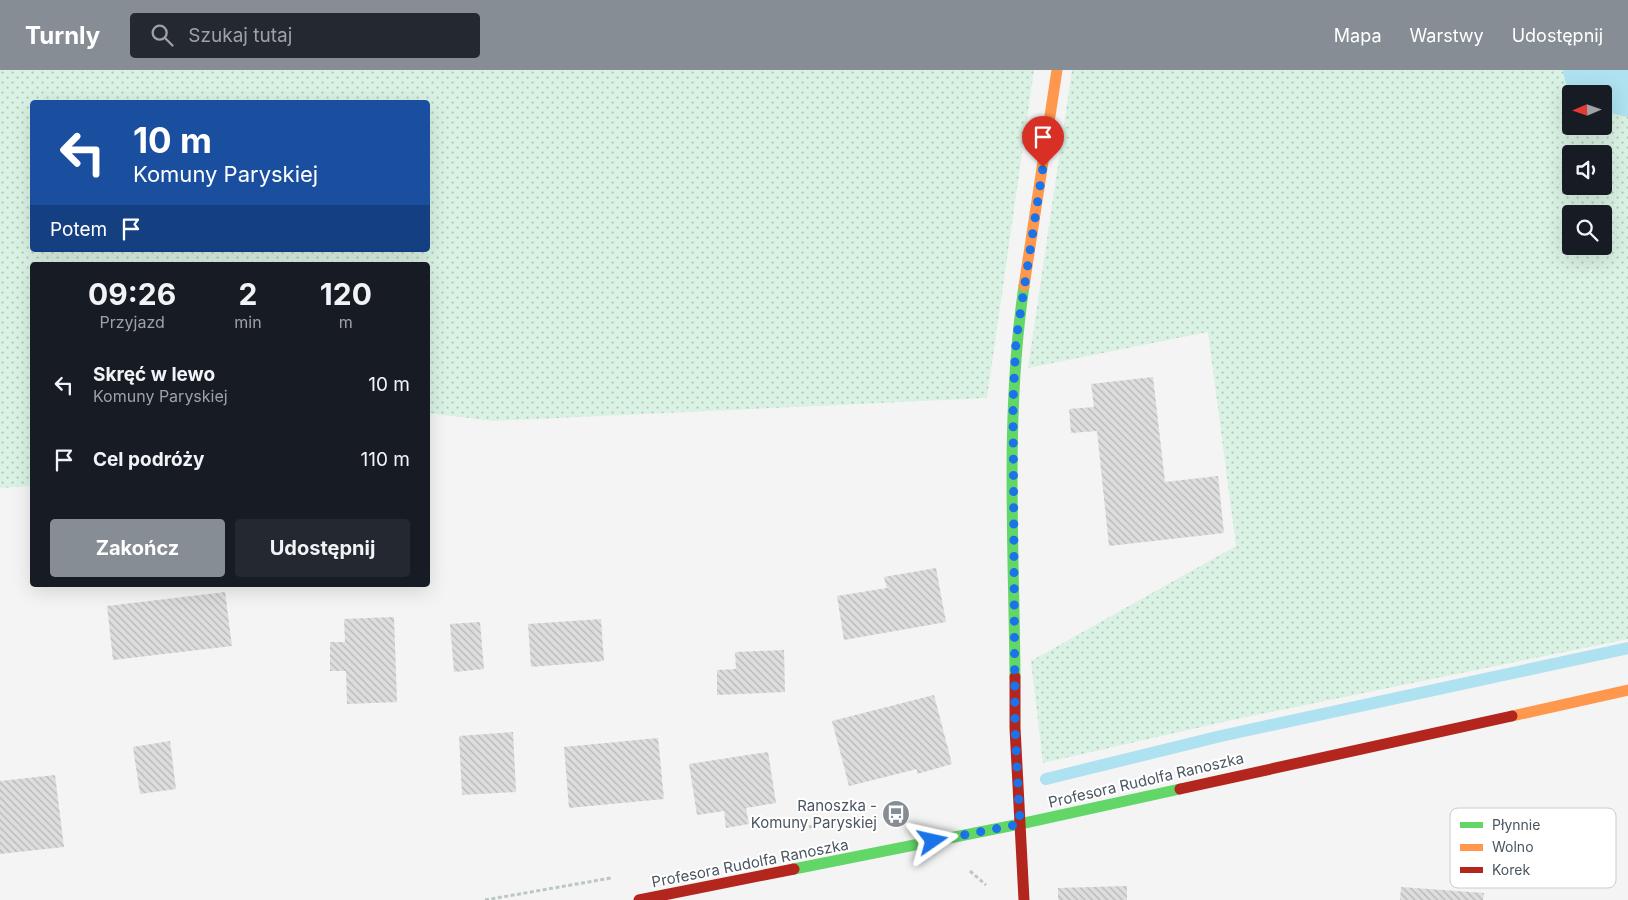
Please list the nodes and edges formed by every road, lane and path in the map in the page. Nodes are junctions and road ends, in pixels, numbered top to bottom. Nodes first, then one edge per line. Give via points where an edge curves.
1 (1057, 70) edge
2 (1628, 690) edge
3 (1020, 824) junction
4 (639, 900) edge
5 (1024, 900) edge

1 - 3 street via 1016,341 1013,402 1015,728
2 - 3 street, Profesora Rudolfa Ranoszka
3 - 4 street, Profesora Rudolfa Ranoszka
3 - 5 street

